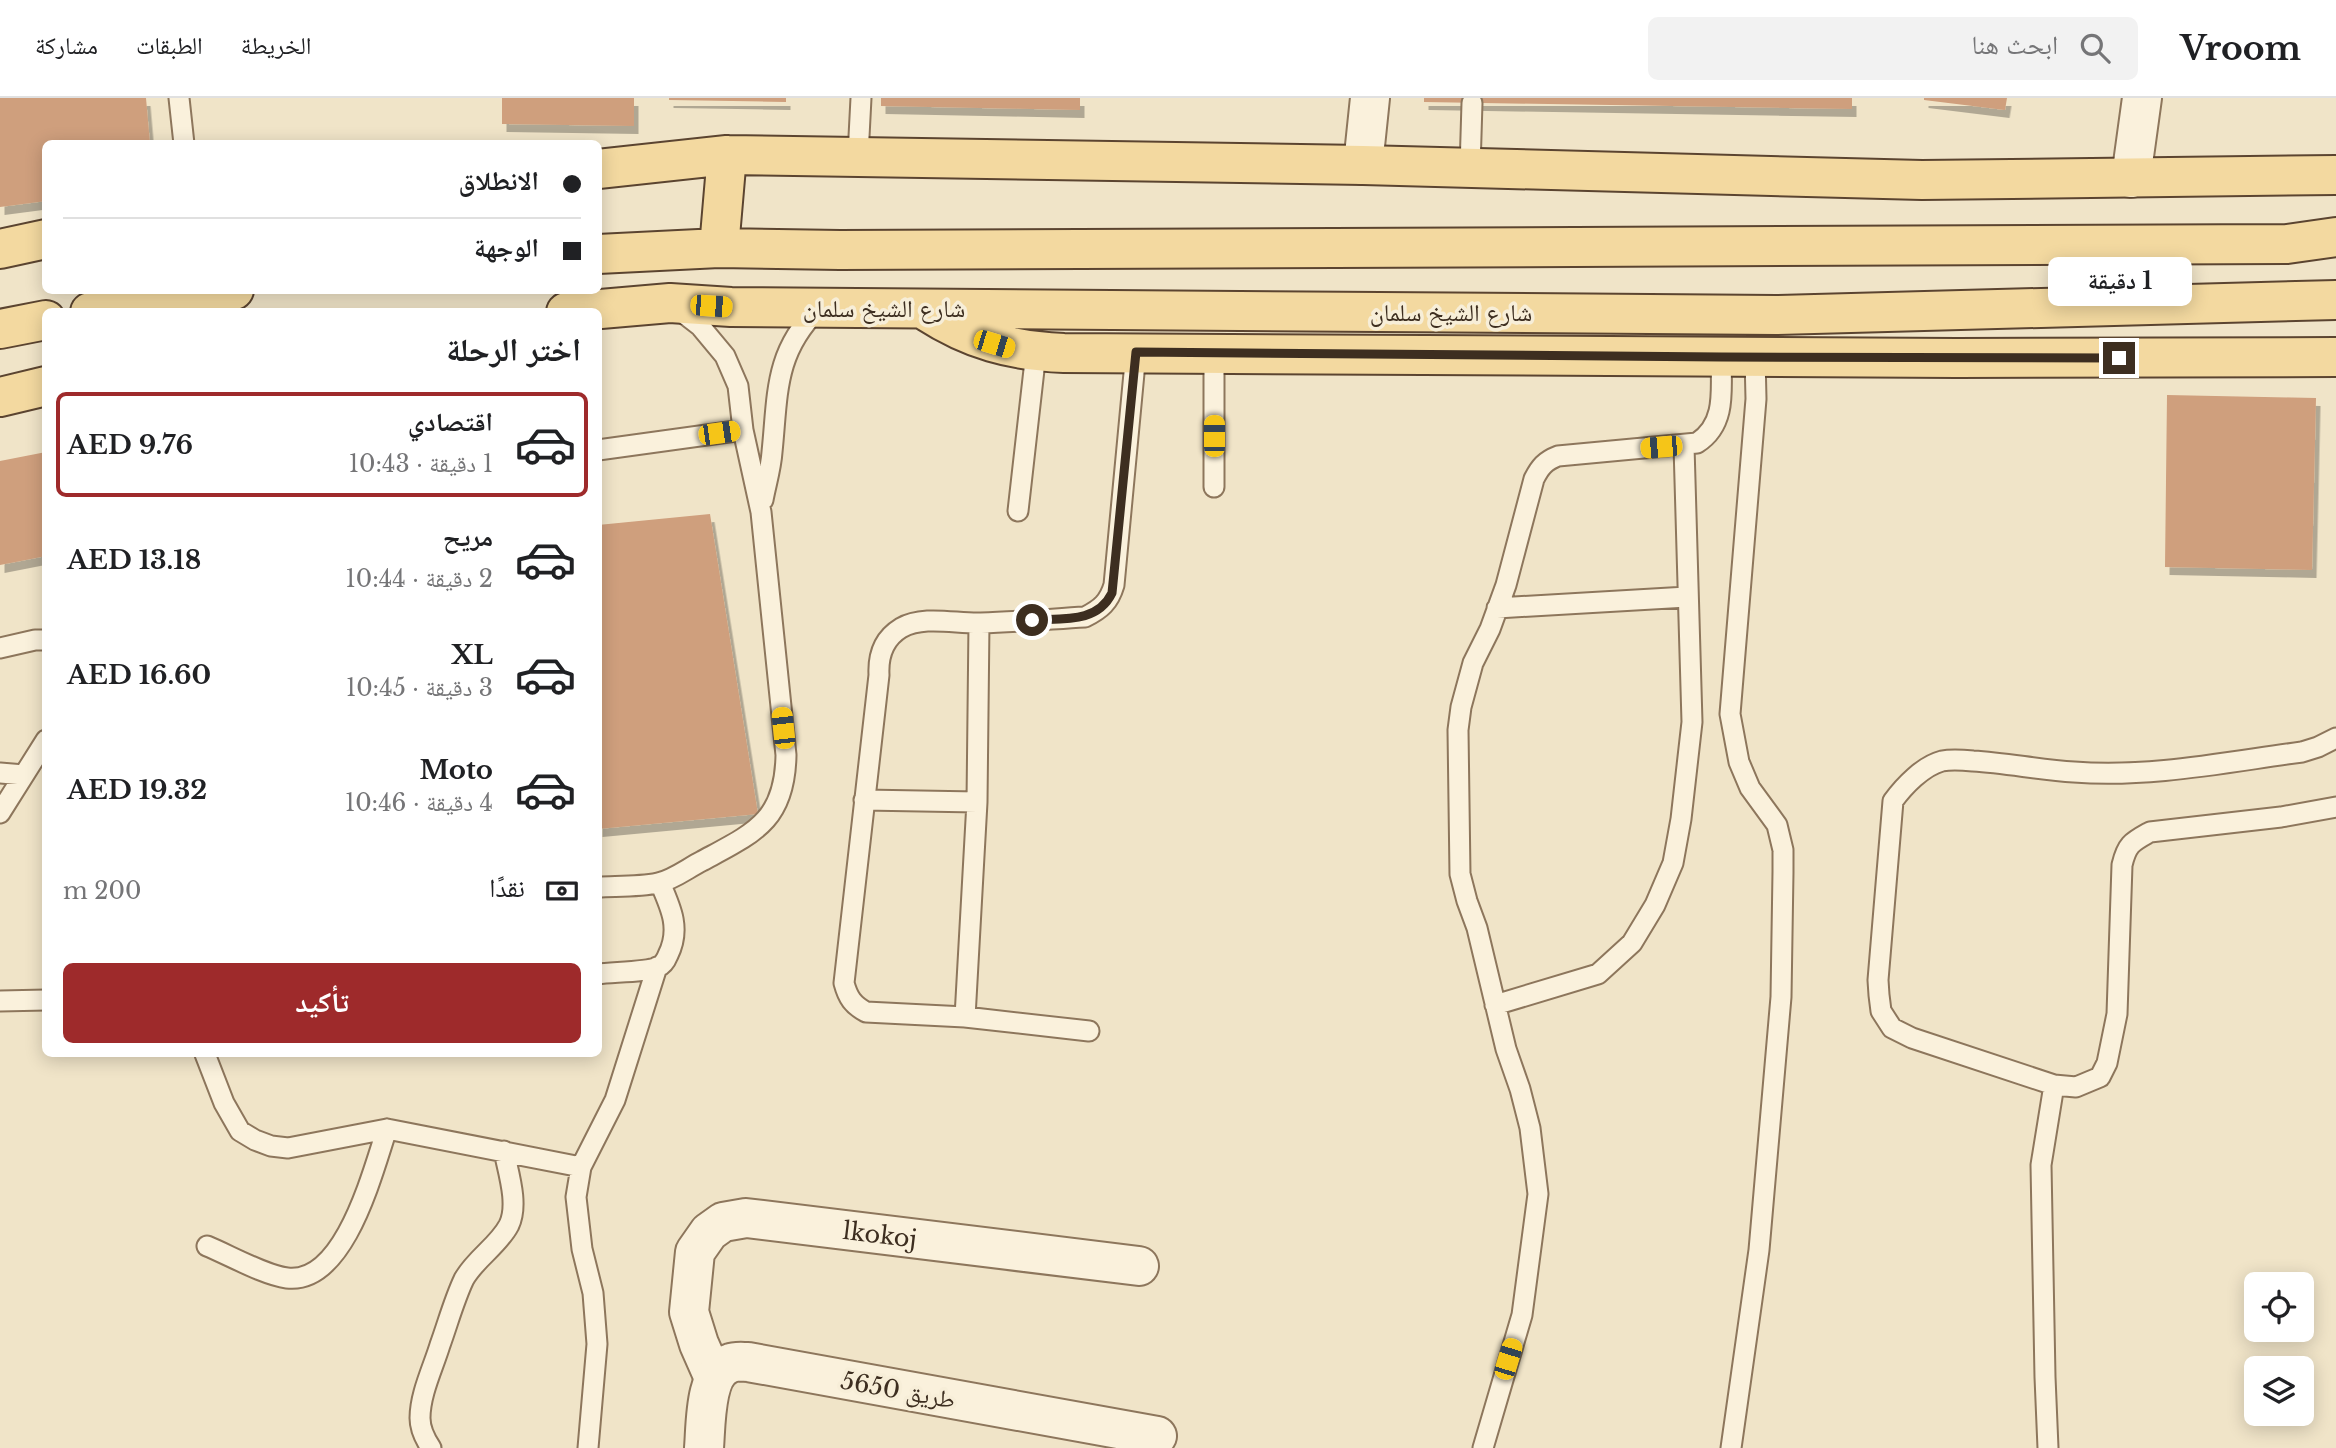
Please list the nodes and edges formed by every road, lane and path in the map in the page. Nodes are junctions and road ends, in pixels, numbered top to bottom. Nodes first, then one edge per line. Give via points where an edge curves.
1 (180, 98) edge
2 (861, 98) edge
3 (1370, 98) edge
4 (2142, 98) edge
5 (1472, 103) dead end
6 (184, 140) edge
7 (727, 155) junction
8 (858, 156) junction
9 (1363, 165) junction
10 (1470, 168) junction
11 (602, 169) edge
12 (2336, 175) edge
13 (2131, 178) junction
14 (2336, 237) edge
15 (42, 240) edge
16 (719, 248) junction
17 (0, 249) edge
18 (602, 254) edge
19 (204, 294) edge
20 (2336, 300) edge
21 (670, 303) junction
22 (109, 308) edge
23 (819, 308) junction
24 (921, 308) junction
25 (602, 309) edge
26 (42, 321) edge
27 (0, 329) edge
28 (1036, 352) junction
29 (1136, 352) junction
30 (1214, 354) junction
31 (1738, 357) junction
32 (2336, 357) edge
33 (42, 387) edge
34 (0, 397) edge
35 (743, 430) junction
36 (1684, 446) junction
37 (602, 449) edge
38 (1214, 487) dead end
39 (1018, 511) dead end
40 (761, 512) junction
41 (1687, 597) junction
42 (1497, 608) junction
43 (979, 623) junction
44 (42, 640) edge
45 (0, 648) edge
46 (2336, 738) edge
47 (42, 746) edge
48 (0, 773) edge
49 (24, 775) junction
50 (864, 800) junction
51 (977, 802) junction
52 (2336, 807) edge
53 (0, 813) edge
54 (660, 883) junction
55 (602, 887) edge
56 (657, 968) junction
57 (602, 974) edge
58 (0, 1000) edge
59 (42, 1000) edge
60 (1494, 1006) junction
61 (965, 1017) junction
62 (1089, 1031) dead end
63 (206, 1057) edge
64 (2054, 1085) junction
65 (387, 1129) junction
66 (504, 1151) junction
67 (581, 1167) junction
68 (206, 1245) dead end
69 (1139, 1266) dead end
70 (714, 1378) junction
71 (1157, 1436) dead end
72 (430, 1448) edge
73 (588, 1448) edge
74 (704, 1448) edge
75 (1483, 1448) edge
76 (1731, 1448) edge
77 (2048, 1448) edge

1 - 6 lane
2 - 8 lane
3 - 9 street
4 - 13 street
5 - 10 lane
7 - 8 main road
7 - 11 main road
7 - 16 main road
8 - 9 main road
9 - 10 main road
10 - 13 main road via 1923,180
12 - 13 main road
14 - 16 main road via 2273,244
15 - 17 main road
16 - 18 main road
19 - 22 main road
20 - 24 main road, شارع الشيخ سلمان via 1776,315
21 - 23 main road, شارع الشيخ سلمان
21 - 25 main road, شارع الشيخ سلمان
21 - 35 lane via 700,326 725,356 738,386
23 - 24 main road, شارع الشيخ سلمان
23 - 40 lane via 790,344 783,365
24 - 28 main road via 981,340
26 - 27 main road
28 - 29 main road
28 - 39 lane
29 - 30 main road
29 - 43 lane via 1114,585 1108,601 1085,617
30 - 31 main road
30 - 38 lane
31 - 32 main road
31 - 36 lane via 1718,420 1707,437
31 - 76 lane via 1756,399 1730,715 1739,761 1750,788 1777,825 1783,850 1781,997 1759,1250
33 - 34 main road
35 - 37 lane
35 - 40 lane
36 - 41 lane
36 - 42 lane via 1558,456 1540,467
40 - 54 lane via 786,775 772,812 747,837
41 - 42 lane
41 - 60 lane via 1690,750 1673,863 1654,905 1632,943 1598,974
42 - 60 lane via 1473,663 1458,730 1460,874
43 - 50 lane via 912,623 889,638 878,662
43 - 51 lane
44 - 45 lane
46 - 64 lane via 2302,752 2128,772 2074,772 1952,760 1928,767 1906,784 1893,801 1878,980 1881,1012 1892,1028 1912,1038
47 - 49 lane
48 - 49 lane
49 - 53 lane
50 - 51 lane
50 - 61 lane via 844,983 848,995 866,1012
51 - 61 lane
52 - 64 lane via 2150,832 2133,841 2122,865 2116,1014 2107,1063 2100,1077 2076,1087
54 - 55 lane
54 - 56 lane via 675,930 666,961
56 - 57 lane
56 - 67 lane via 615,1100
58 - 59 lane
60 - 75 lane via 1524,1102 1538,1194 1522,1315
61 - 62 lane
63 - 65 lane via 231,1118 240,1131 255,1140 288,1148
64 - 77 lane via 2041,1166
65 - 66 lane
65 - 68 lane via 353,1224 334,1254 313,1273 290,1278 276,1275
66 - 67 lane
66 - 72 lane via 513,1206 510,1224 478,1259 455,1302 421,1402 420,1420
67 - 73 lane via 576,1196 597,1344
69 - 70 street, lkokoj via 746,1218 723,1222 695,1252 690,1312
70 - 71 street, طريق 5650 via 732,1362 748,1362
70 - 74 street

